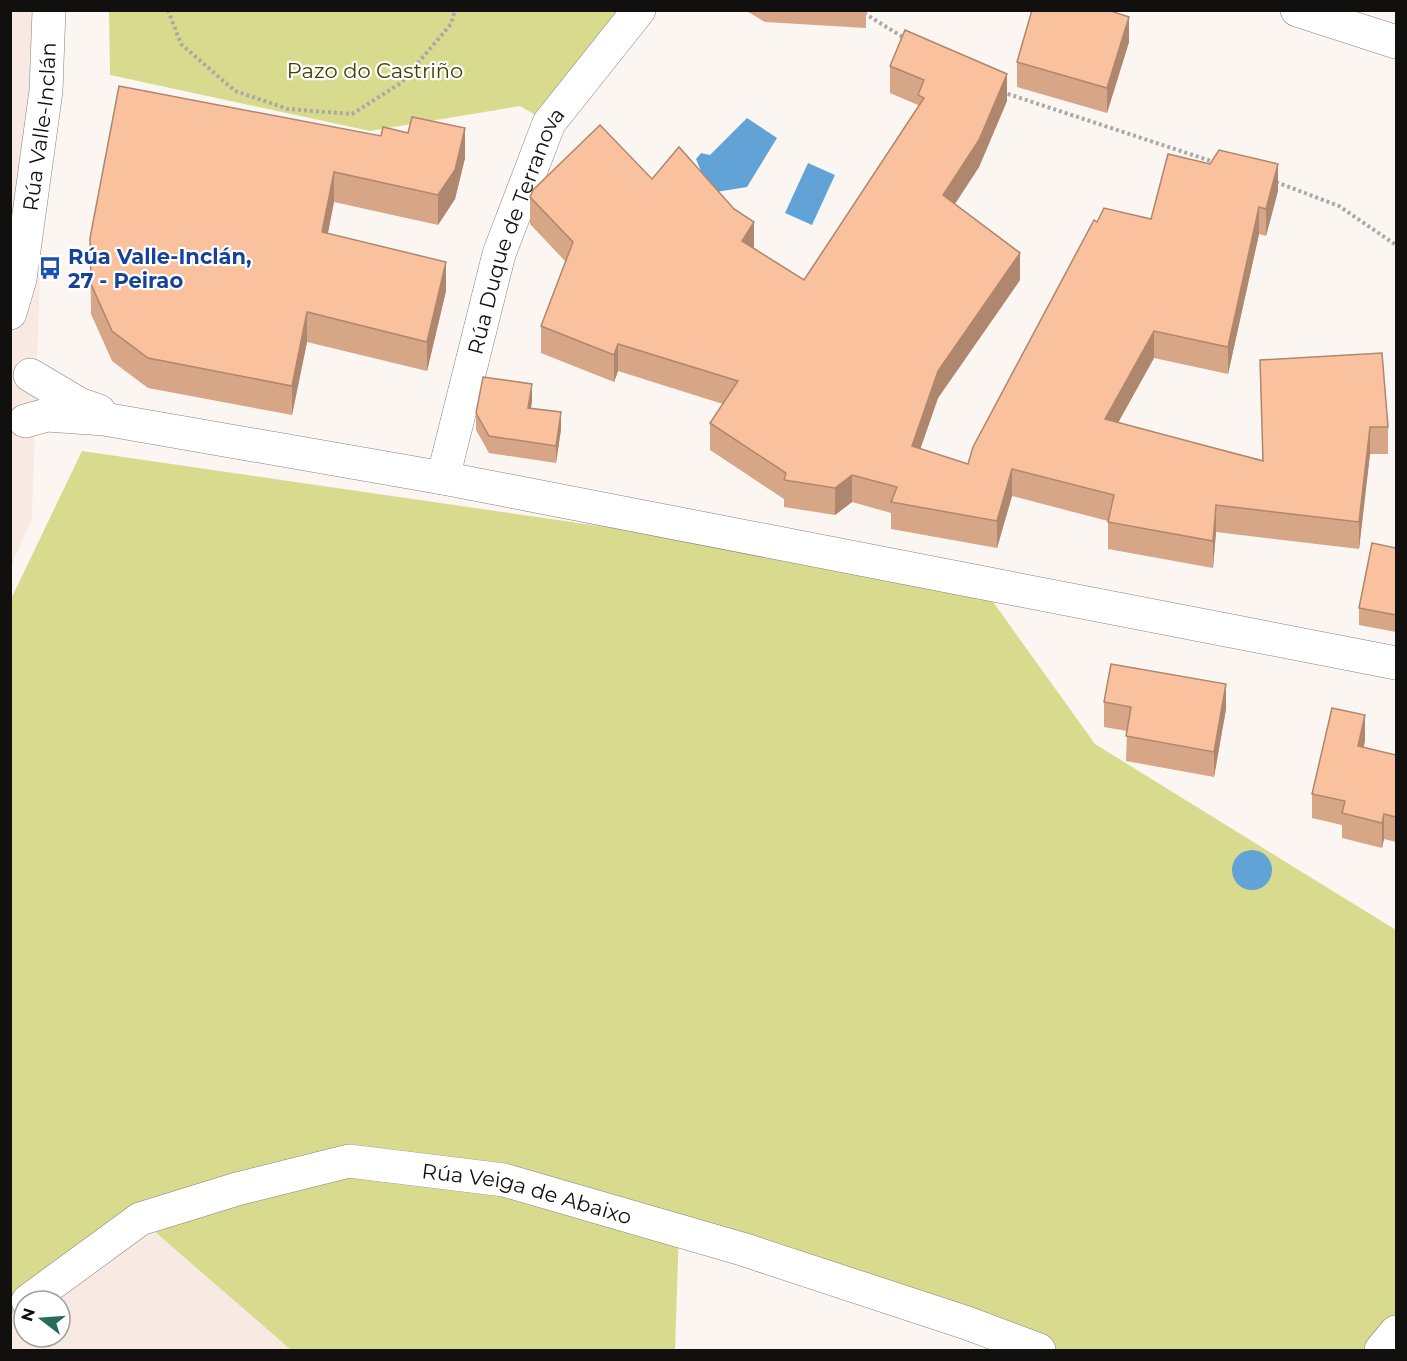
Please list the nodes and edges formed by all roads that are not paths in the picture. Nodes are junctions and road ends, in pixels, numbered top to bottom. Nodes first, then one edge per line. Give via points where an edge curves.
1 (49, 10) edge
2 (639, 10) edge
3 (1297, 10) edge
4 (1396, 42) edge
5 (10, 313) edge
6 (20, 365) edge
7 (135, 425) junction
8 (18, 426) edge
9 (443, 478) junction
10 (1396, 663) edge
11 (44, 1289) edge
12 (1396, 1332) edge
13 (1039, 1350) edge
14 (1381, 1350) edge

1 - 5 main road, Rúa Valle-Inclán via 46,91 20,279
2 - 9 main road, Rúa Duque de Terranova via 549,123 499,254
3 - 4 main road
6 - 7 main road via 79,404
6 - 8 main road via 34,399
7 - 8 main road via 47,415
7 - 9 main road
9 - 10 main road
11 - 13 main road, Rúa Veiga de Abaixo via 140,1219 349,1161 504,1180 742,1248
12 - 14 main road

